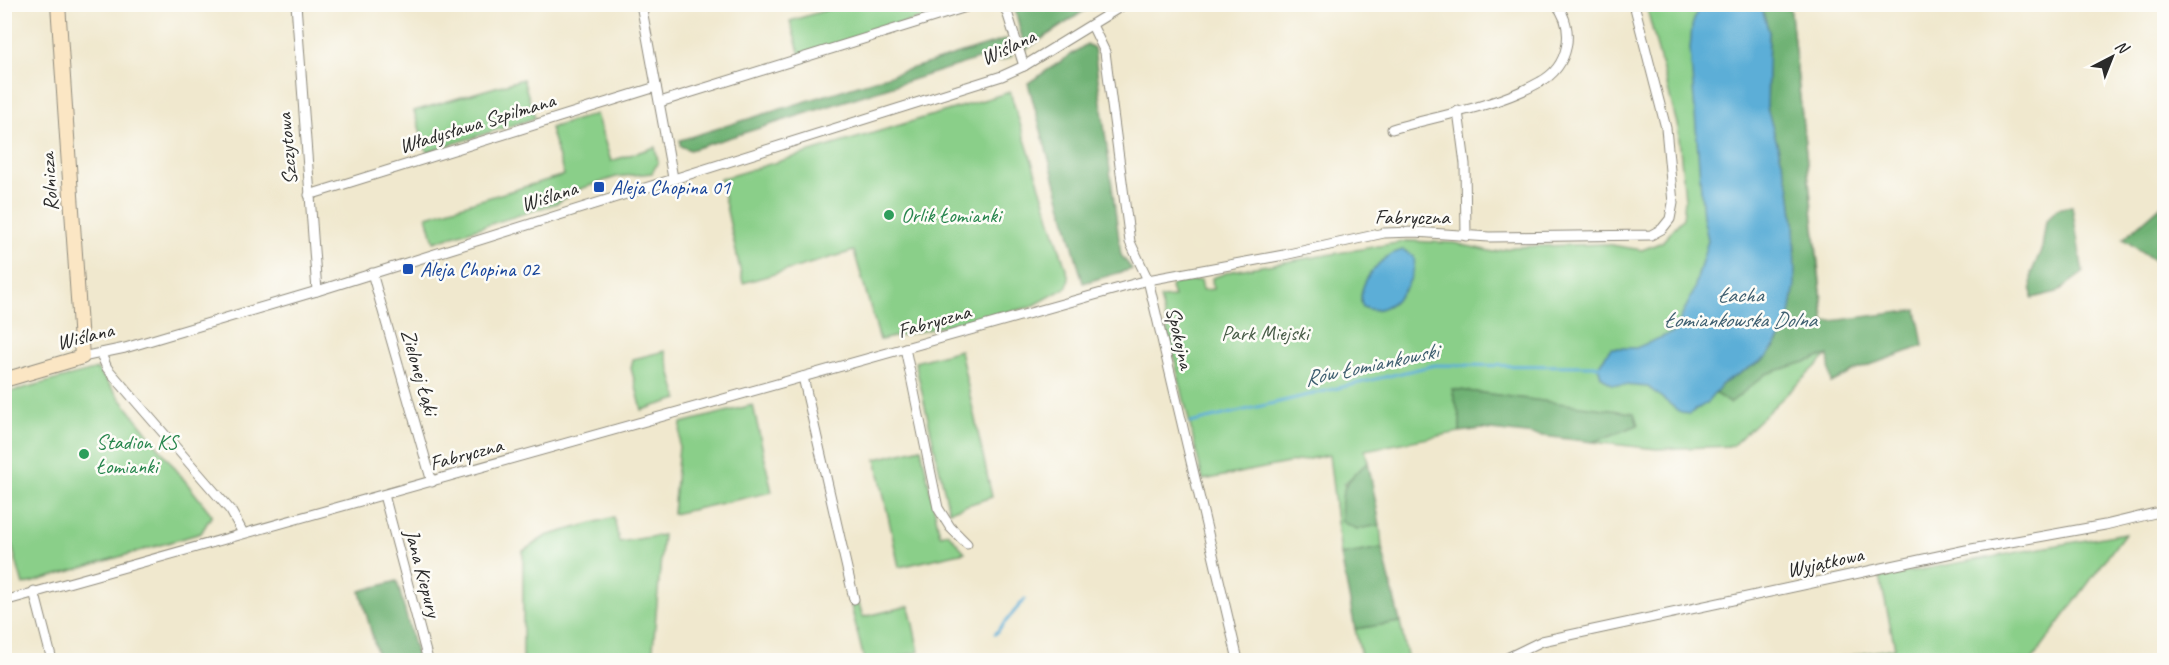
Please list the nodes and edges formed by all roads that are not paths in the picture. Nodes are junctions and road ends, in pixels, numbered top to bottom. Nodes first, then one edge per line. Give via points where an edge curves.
1 (58, 4) edge
2 (296, 4) edge
3 (641, 4) edge
4 (976, 4) edge
5 (1002, 4) edge
6 (1125, 4) edge
7 (1556, 4) edge
8 (1634, 4) edge
9 (1092, 25) junction
10 (1024, 66) junction
11 (656, 87) junction
12 (660, 102) junction
13 (1458, 111) junction
14 (1392, 129) dead end
15 (673, 178) junction
16 (309, 195) junction
17 (1466, 236) junction
18 (372, 273) junction
19 (1148, 280) junction
20 (317, 291) junction
21 (905, 348) junction
22 (101, 354) junction
23 (82, 357) junction
24 (803, 377) junction
25 (4, 380) edge
26 (432, 482) junction
27 (384, 495) junction
28 (2159, 512) dead end
29 (243, 533) junction
30 (968, 544) dead end
31 (34, 591) junction
32 (854, 599) dead end
33 (4, 601) edge
34 (52, 660) edge
35 (428, 660) edge
36 (1238, 660) edge
37 (1503, 660) edge

1 - 23 street, Rolnicza
2 - 16 street, Szczytowa
3 - 11 street
4 - 12 street
5 - 10 street
6 - 9 street, Wiślana
7 - 13 street via 1568,31 1567,47 1553,73 1532,86
8 - 17 street, Fabryczna via 1666,128 1673,204 1670,219 1651,235
9 - 10 street, Wiślana
9 - 19 street, Spokojna via 1105,52 1130,242
10 - 15 street, Wiślana
11 - 12 street
11 - 16 street, Władysława Szpilmana
12 - 15 street
13 - 14 street
13 - 17 street via 1465,164
15 - 18 street, Wiślana
16 - 20 street, Szczytowa
17 - 19 street, Fabryczna via 1384,232
18 - 20 street, Wiślana
18 - 26 street, Zielonej Łąki
19 - 21 street, Fabryczna
19 - 36 street, Spokojna
20 - 22 street, Wiślana
21 - 24 street, Fabryczna
21 - 30 street via 938,508
22 - 23 street, Wiślana
22 - 29 street via 107,368 231,511
23 - 25 street, Wiślana
24 - 26 street, Fabryczna
24 - 32 street
26 - 27 street, Fabryczna
27 - 29 street, Fabryczna
27 - 35 street, Jana Kiepury
28 - 37 street, Wyjątkowa via 1553,638
29 - 31 street, Fabryczna
31 - 33 street, Fabryczna
31 - 34 street

